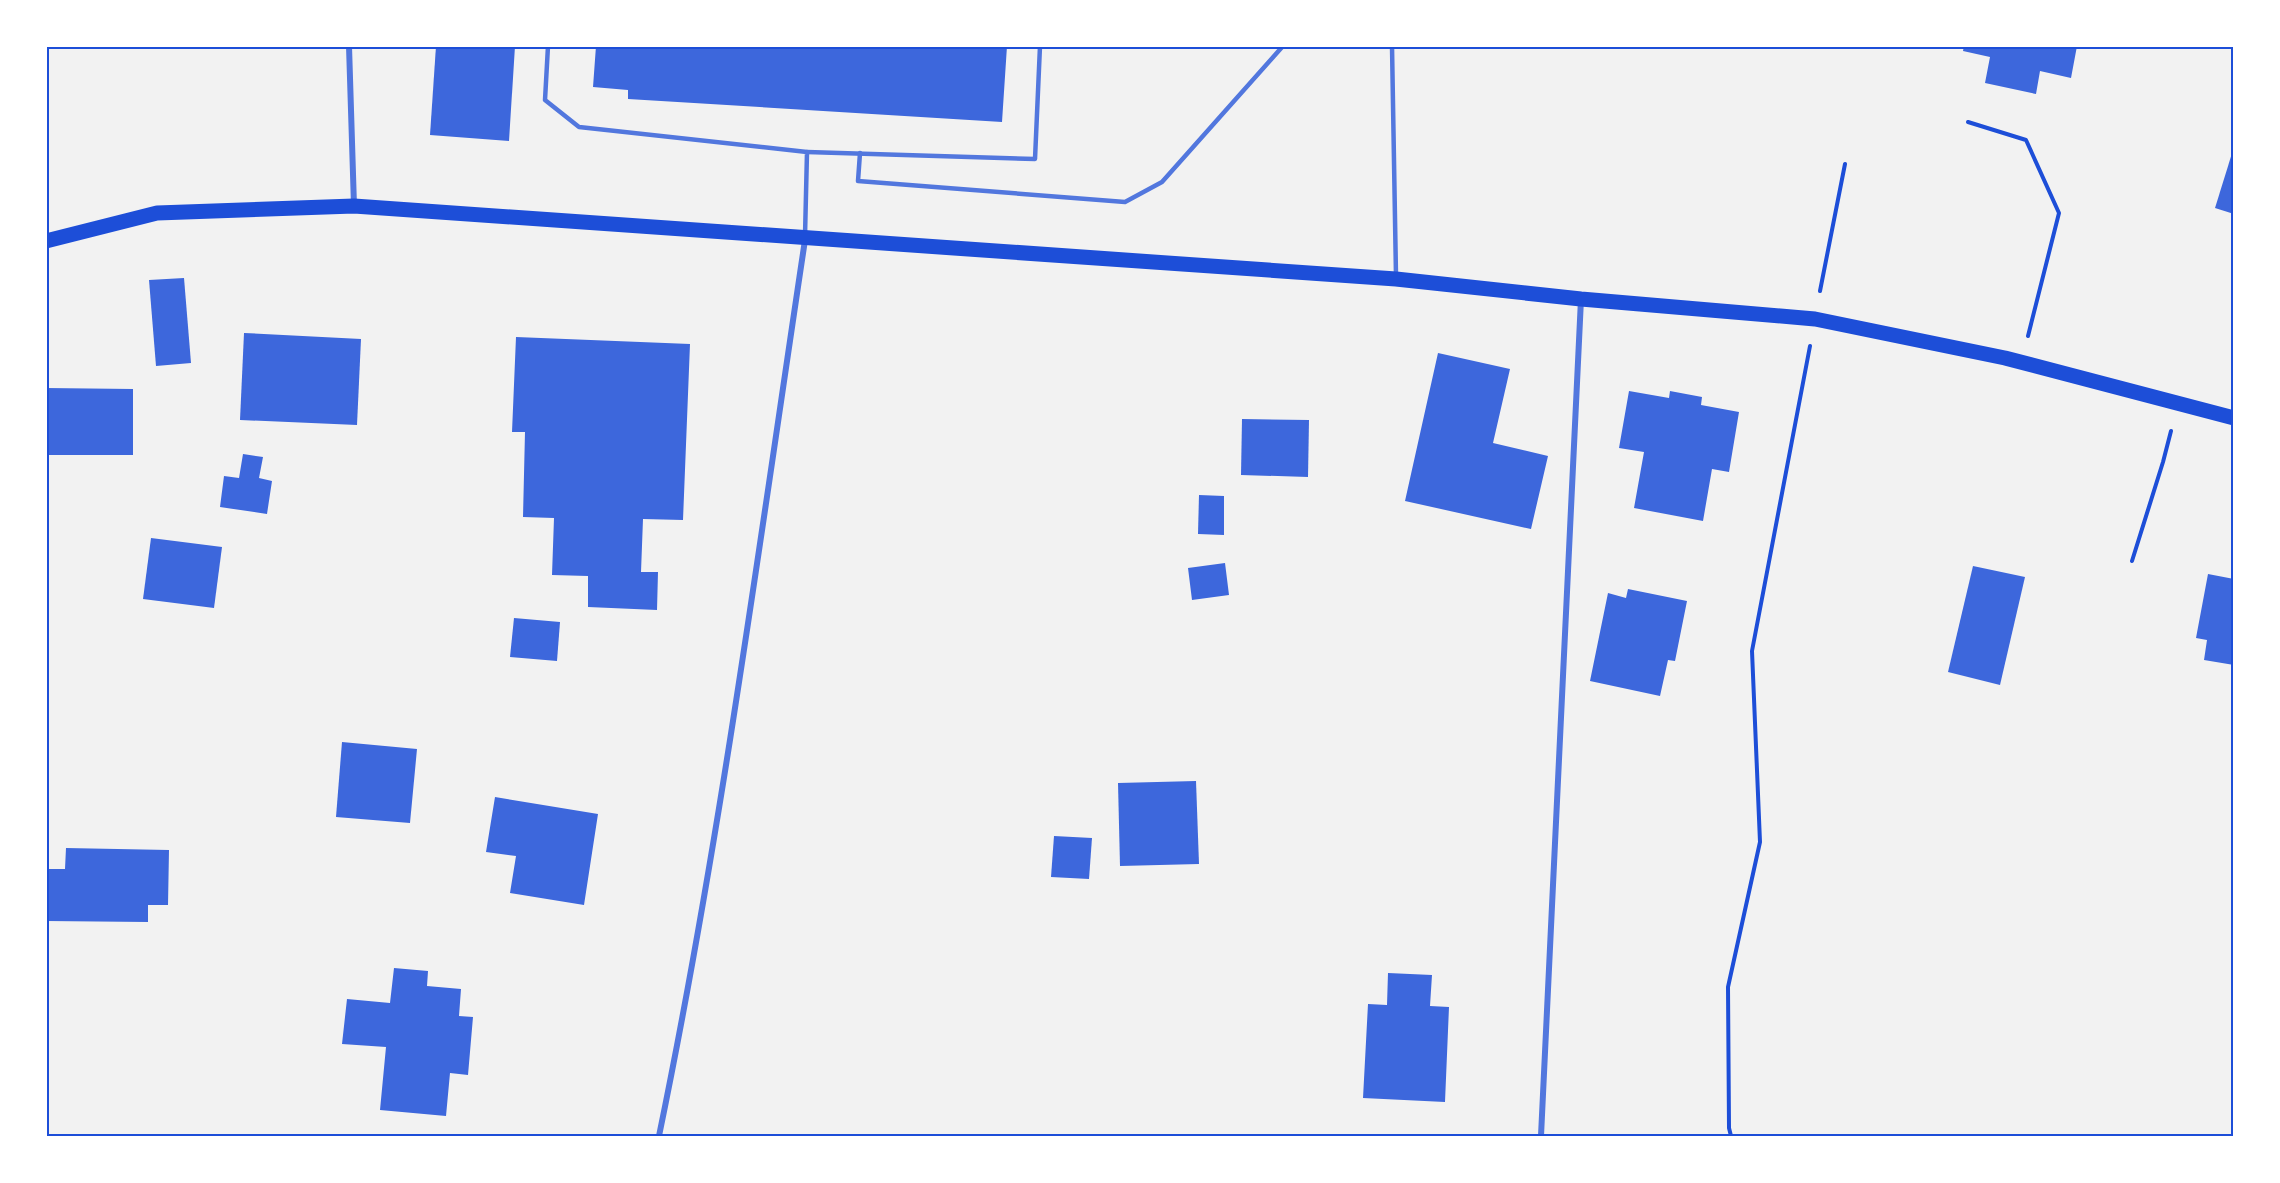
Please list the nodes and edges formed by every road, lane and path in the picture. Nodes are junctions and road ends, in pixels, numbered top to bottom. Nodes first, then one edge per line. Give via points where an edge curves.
1 (349, 46) edge
2 (548, 46) edge
3 (1040, 46) edge
4 (1283, 46) edge
5 (1392, 46) edge
6 (1968, 122) dead end
7 (807, 152) junction
8 (860, 153) junction
9 (1845, 164) dead end
10 (354, 206) junction
11 (805, 239) junction
12 (46, 242) edge
13 (1396, 279) junction
14 (1581, 299) junction
15 (1815, 319) junction
16 (2021, 363) junction
17 (2177, 404) junction
18 (2234, 418) edge
19 (2132, 561) dead end
20 (659, 1137) edge
21 (1540, 1137) edge
22 (1731, 1137) edge

1 - 10 street
2 - 7 lane via 545,100 579,127
3 - 8 lane via 1035,159
4 - 8 lane via 1162,182 1125,202 858,181
5 - 13 lane
6 - 16 path via 2026,140 2059,213
7 - 8 lane
7 - 11 lane
9 - 15 path
10 - 11 main road
10 - 12 main road via 157,213
11 - 13 main road
11 - 20 street via 726,768 688,999
13 - 14 main road
14 - 15 main road
14 - 21 street
15 - 16 main road
15 - 22 path via 1752,651 1760,842 1728,987
16 - 17 main road
17 - 18 main road
17 - 19 path

